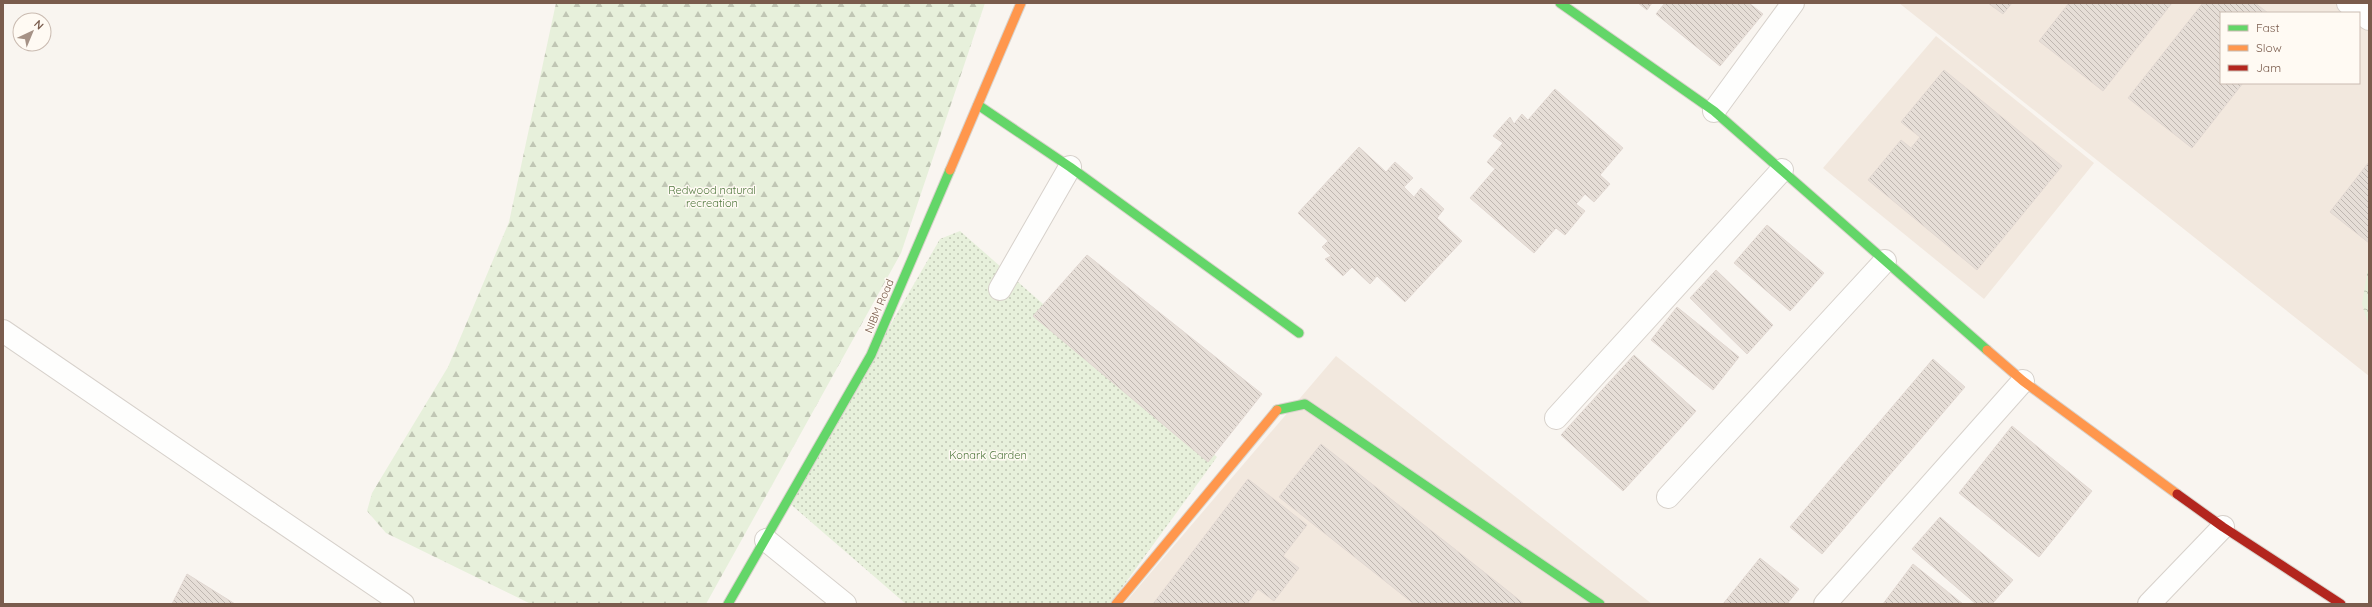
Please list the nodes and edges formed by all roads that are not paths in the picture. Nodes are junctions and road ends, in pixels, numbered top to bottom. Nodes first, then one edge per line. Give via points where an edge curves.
1 (1021, 3) edge
2 (1560, 3) edge
3 (1792, 3) edge
4 (2348, 3) edge
5 (2360, 12) edge
6 (2360, 12) edge
7 (2369, 19) edge
8 (978, 105) junction
9 (1714, 111) junction
10 (1070, 167) junction
11 (1782, 170) junction
12 (1885, 261) junction
13 (1000, 289) dead end
14 (3, 331) edge
15 (1299, 333) dead end
16 (2023, 381) junction
17 (1556, 418) dead end
18 (1668, 497) dead end
19 (2223, 527) junction
20 (766, 540) junction
21 (403, 604) edge
22 (728, 604) edge
23 (845, 604) edge
24 (1116, 604) edge
25 (1600, 604) edge
26 (1825, 604) edge
27 (2149, 604) edge
28 (2341, 604) edge

1 - 8 street, NIBM Road
2 - 9 street
3 - 9 street
4 - 5 street
6 - 7 street
8 - 10 street
8 - 20 street, NIBM Road via 871,355
9 - 11 street
10 - 13 street
10 - 15 street
11 - 12 street
11 - 17 street
12 - 16 street
12 - 18 street
14 - 21 street
16 - 19 street
16 - 26 street
19 - 27 street
19 - 28 street
20 - 22 street, NIBM Road
20 - 23 street
24 - 25 street via 1276,410 1306,404

